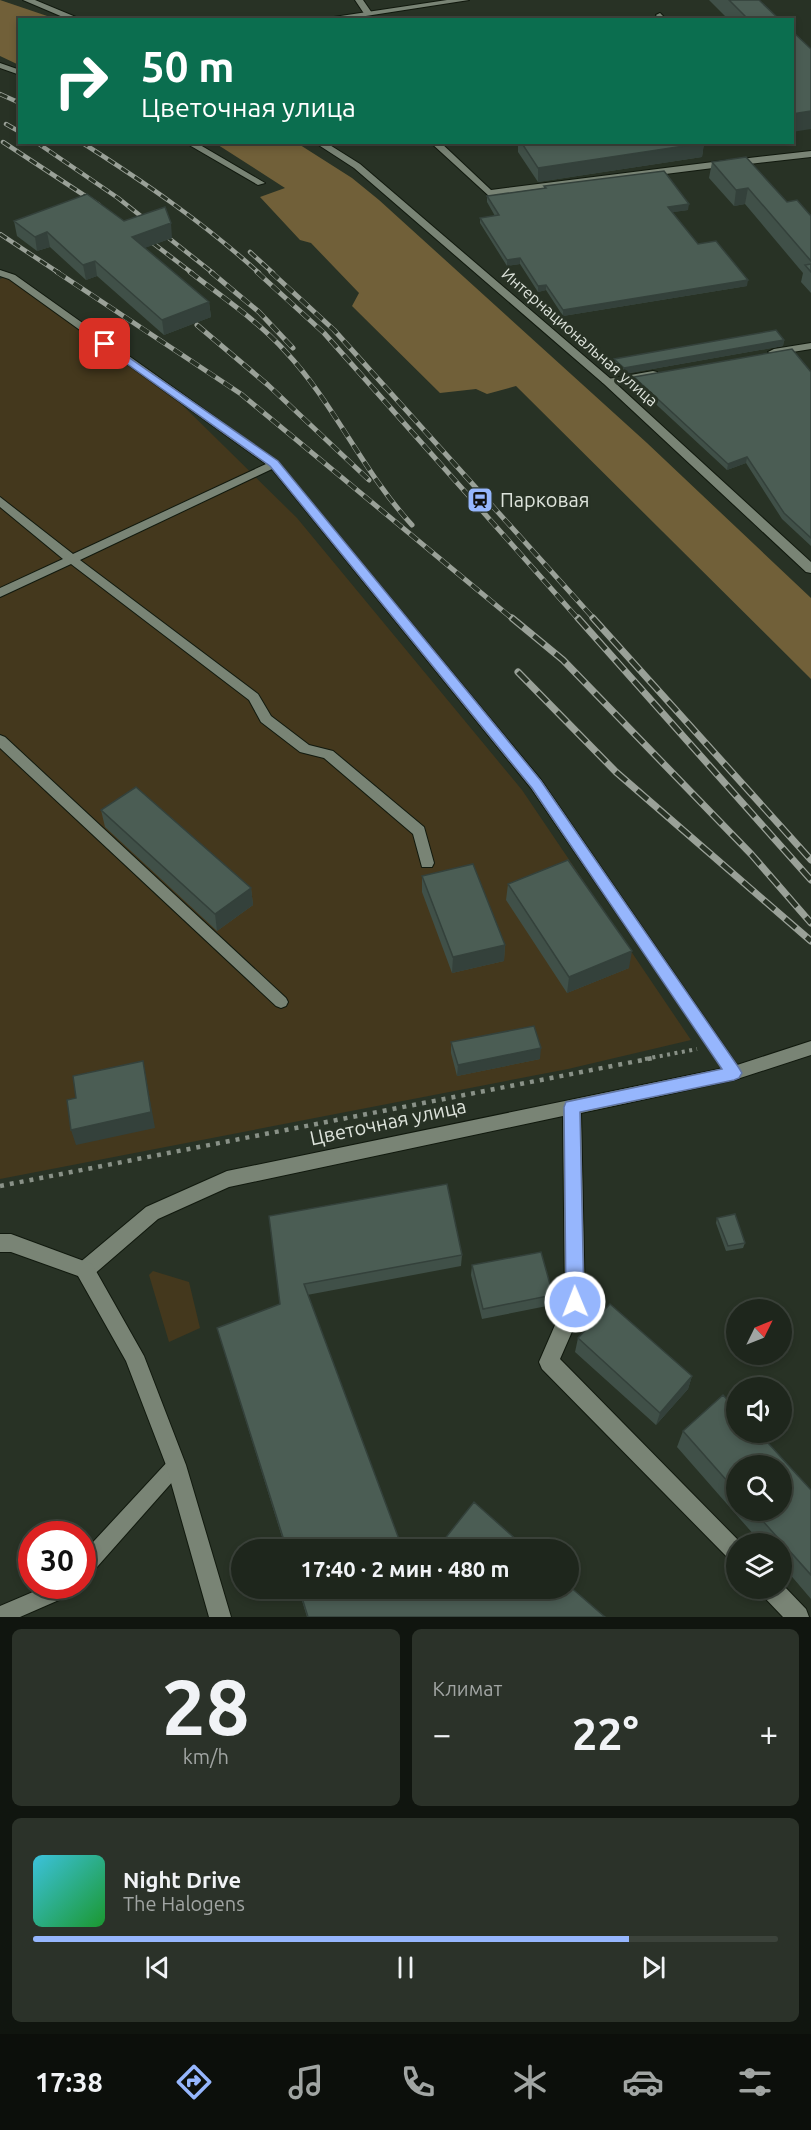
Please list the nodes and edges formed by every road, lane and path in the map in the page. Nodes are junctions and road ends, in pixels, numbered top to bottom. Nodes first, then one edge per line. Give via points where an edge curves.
1 (27, 0) edge
2 (359, 0) edge
3 (465, 0) edge
4 (368, 13) junction
5 (75, 18) edge
6 (332, 18) edge
7 (0, 65) edge
8 (18, 72) edge
9 (192, 144) edge
10 (321, 144) edge
11 (436, 144) edge
12 (811, 154) edge
13 (732, 163) joint
14 (261, 183) dead end
15 (0, 273) edge
16 (811, 346) edge
17 (766, 354) edge
18 (664, 372) edge
19 (608, 382) junction
20 (274, 464) junction
21 (0, 501) edge
22 (71, 559) junction
23 (811, 569) edge
24 (0, 593) edge
25 (0, 740) edge
26 (427, 863) dead end
27 (281, 1002) dead end
28 (715, 1046) junction
29 (811, 1048) edge
30 (734, 1073) junction
31 (572, 1107) junction
32 (0, 1186) edge
33 (0, 1243) edge
34 (85, 1270) junction
35 (176, 1465) junction
36 (726, 1542) edge
37 (96, 1554) edge
38 (39, 1599) edge
39 (781, 1599) edge
40 (0, 1616) edge
41 (220, 1617) edge
42 (798, 1617) edge

1 - 5 street
2 - 4 lane
3 - 4 street
4 - 6 street
7 - 8 lane
9 - 14 lane
10 - 19 street, Интернациональная улица via 357,166
11 - 13 lane via 489,193
12 - 13 street
15 - 20 lane
16 - 17 street
18 - 19 street
19 - 23 street, Интернациональная улица
20 - 22 lane
20 - 28 lane via 536,784
21 - 22 lane
22 - 24 lane
22 - 26 lane via 254,697 266,718 305,749 328,754 419,831
25 - 27 lane
28 - 30 lane
28 - 32 path
29 - 30 street, Цветочная улица
30 - 31 street, Цветочная улица
31 - 34 street, Цветочная улица via 227,1179 152,1213
31 - 36 street via 575,1302 549,1362
33 - 34 street via 11,1243
34 - 35 street via 134,1356
35 - 37 lane
35 - 41 street
38 - 40 lane
39 - 42 street

